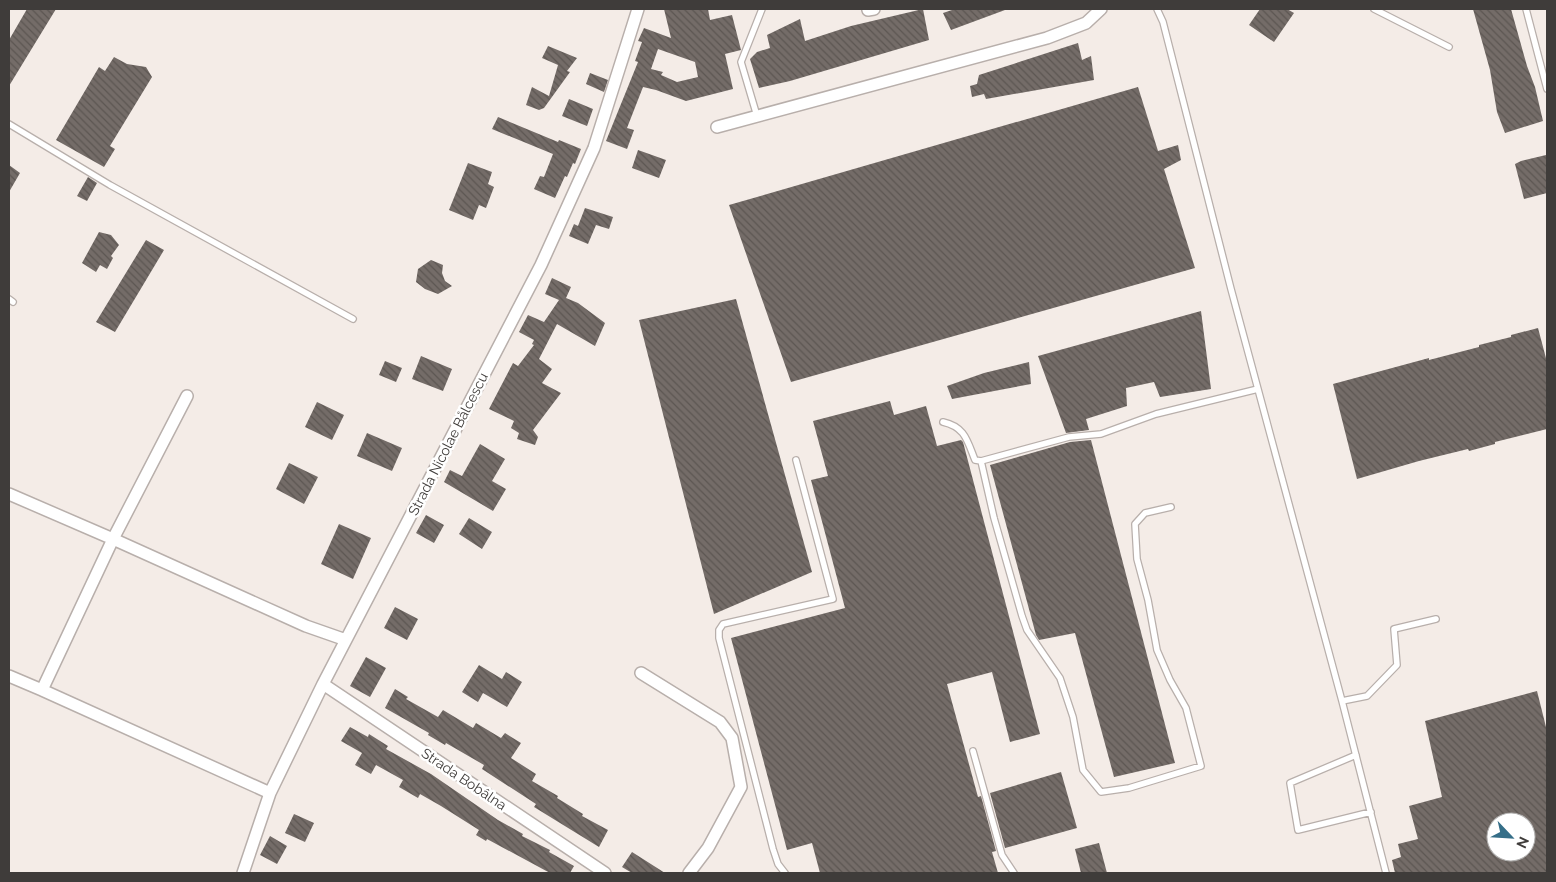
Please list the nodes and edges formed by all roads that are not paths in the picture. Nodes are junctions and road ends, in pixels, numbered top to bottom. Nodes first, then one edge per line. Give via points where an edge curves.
1 (638, 9) edge
2 (762, 9) edge
3 (1101, 9) edge
4 (1157, 9) edge
5 (1374, 9) edge
6 (1526, 9) edge
7 (1449, 46) dead end
8 (1547, 88) edge
9 (757, 116) junction
10 (9, 124) edge
11 (717, 127) dead end
12 (353, 319) dead end
13 (1258, 388) junction
14 (187, 396) dead end
15 (942, 422) dead end
16 (796, 460) dead end
17 (981, 461) junction
18 (9, 494) edge
19 (1171, 507) dead end
20 (113, 539) junction
21 (1436, 619) dead end
22 (346, 640) junction
23 (641, 673) dead end
24 (9, 676) edge
25 (323, 684) junction
26 (42, 690) junction
27 (1342, 700) junction
28 (973, 751) dead end
29 (1356, 754) junction
30 (270, 793) junction
31 (1371, 812) junction
32 (243, 873) edge
33 (606, 873) edge
34 (689, 873) edge
35 (785, 873) edge
36 (1014, 873) edge
37 (1386, 873) edge

1 - 22 street, Strada Nicolae Bălcescu via 594,148 541,265
2 - 9 lane via 741,62
3 - 9 street via 1086,23 1047,38
4 - 13 lane
5 - 7 lane
6 - 8 lane
9 - 11 street
10 - 12 lane via 110,186
13 - 17 lane via 1156,414 1101,434 1069,436
13 - 27 lane
14 - 20 street
15 - 17 lane via 954,424 964,434 975,460
16 - 35 lane via 833,599 723,624 719,638 773,849
17 - 19 lane via 1027,630 1060,678 1073,717 1083,770 1101,792 1129,788 1201,766 1186,708 1157,650 1136,559 1135,524 1145,513
18 - 20 street
20 - 22 street via 306,626
20 - 26 street
21 - 27 lane via 1394,629 1397,665 1367,696
22 - 25 street, Strada Nicolae Bălcescu
23 - 34 street via 720,722 732,738 741,787 708,848
24 - 26 street
25 - 30 street, Strada Nicolae Bălcescu
25 - 33 street, Strada Bobâlna
26 - 30 street
27 - 29 lane
28 - 36 lane via 1002,855
29 - 31 lane
29 - 31 lane via 1290,783 1298,830
30 - 32 street, Strada Nicolae Bălcescu
31 - 37 lane

